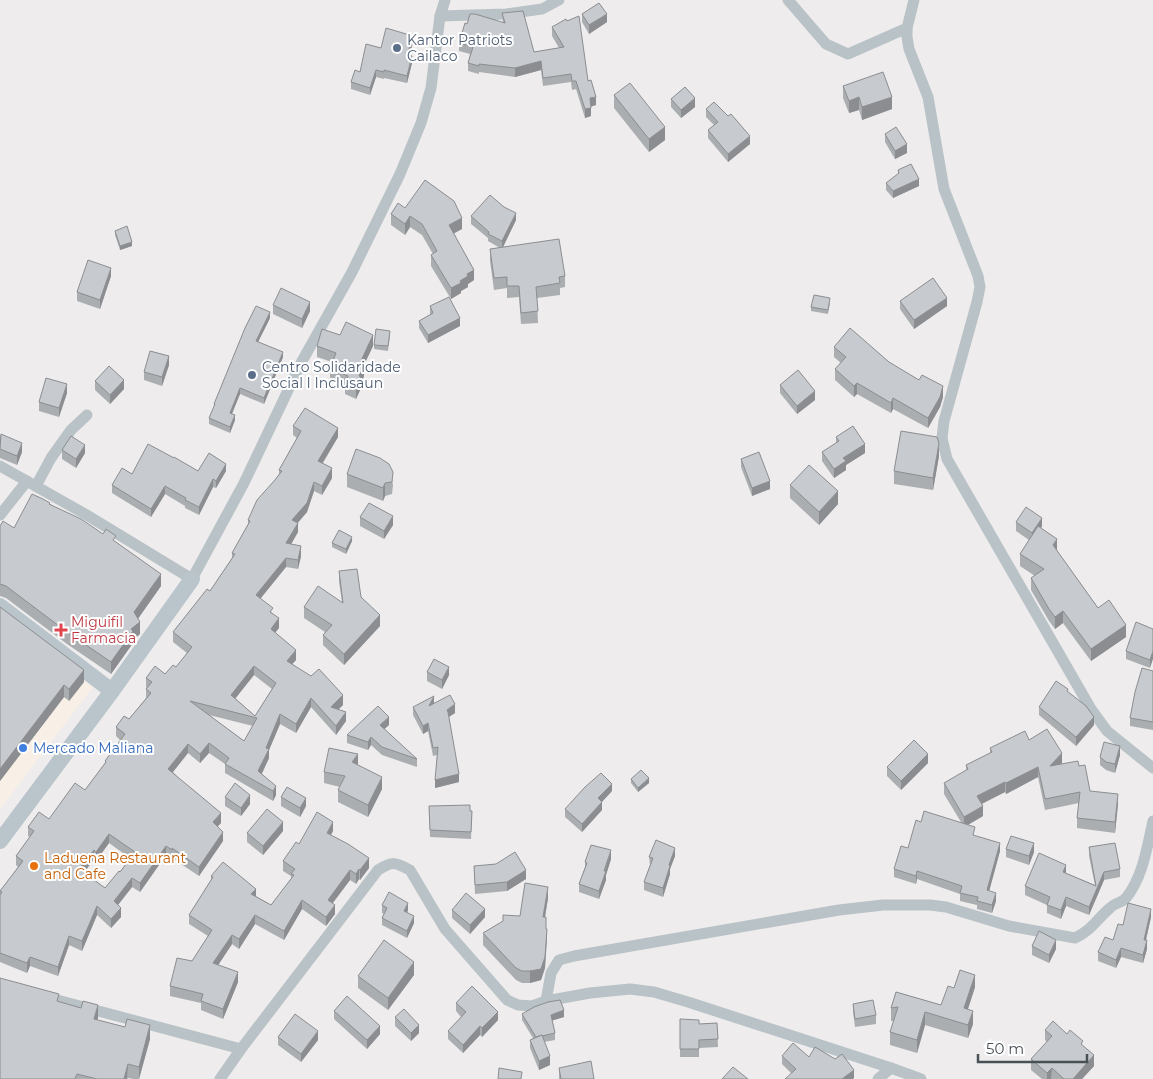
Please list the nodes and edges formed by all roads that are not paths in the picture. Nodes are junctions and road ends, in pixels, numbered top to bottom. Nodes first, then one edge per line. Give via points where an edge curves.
1 (444, 0) edge
2 (559, 0) edge
3 (788, 0) edge
4 (914, 0) edge
5 (440, 16) junction
6 (907, 28) junction
7 (87, 415) dead end
8 (0, 466) edge
9 (32, 483) junction
10 (0, 515) edge
11 (192, 580) junction
12 (0, 606) edge
13 (112, 691) junction
14 (1153, 768) edge
15 (1153, 821) edge
16 (0, 840) edge
17 (38, 995) edge
18 (546, 1001) junction
19 (241, 1049) junction
20 (890, 1068) junction
21 (220, 1079) edge
22 (878, 1079) edge
23 (921, 1079) edge

1 - 5 street
2 - 5 street via 542,9 506,14
3 - 6 street via 826,44 848,54
4 - 6 street
5 - 11 street via 431,88 400,174
6 - 14 street via 909,50 928,98 944,190 980,287 944,421 942,438 947,459 1091,708 1107,731
7 - 9 street via 71,430
8 - 9 street
9 - 10 street
9 - 11 street
11 - 13 street
12 - 13 street
13 - 16 street
15 - 18 street via 1141,869 1125,900 1111,906 1092,927 1075,938 1009,926 930,904 883,905 559,960 551,973
17 - 19 street
18 - 19 street via 532,1006 507,1000 445,929 410,870 390,863 378,870
18 - 20 street via 630,989 654,992
19 - 21 street
20 - 22 street
20 - 23 street

